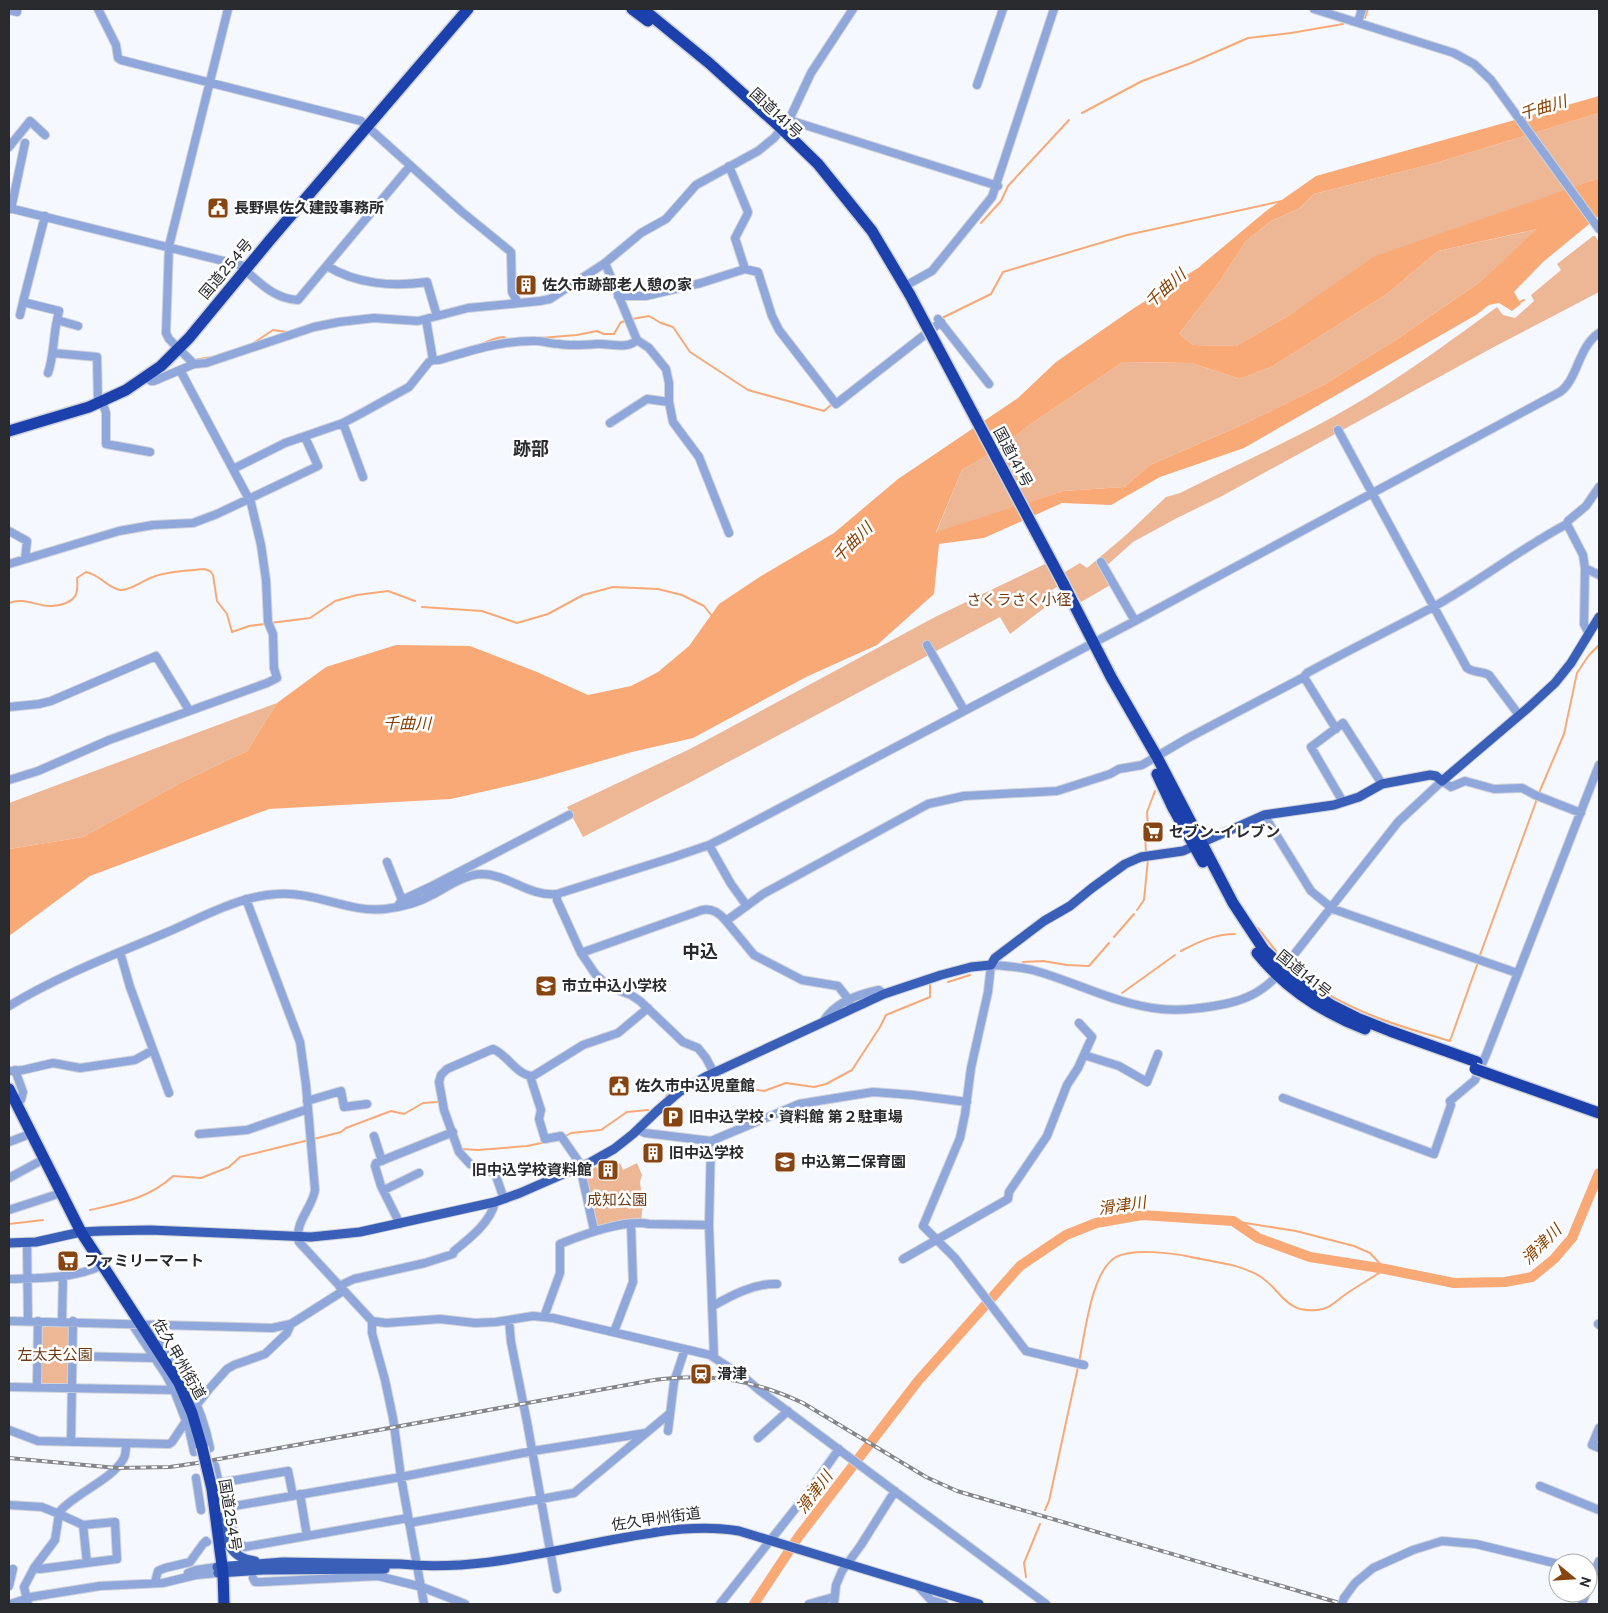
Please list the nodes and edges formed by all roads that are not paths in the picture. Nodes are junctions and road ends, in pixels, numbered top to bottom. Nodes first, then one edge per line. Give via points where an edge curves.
1 (17, 9) edge
2 (98, 9) edge
3 (228, 9) edge
4 (462, 9) edge
5 (468, 9) edge
6 (632, 9) edge
7 (643, 9) edge
8 (854, 9) edge
9 (1003, 9) edge
10 (1054, 9) edge
11 (1314, 9) edge
12 (1362, 9) edge
13 (9, 10) edge
14 (1358, 22) junction
15 (420, 62) junction
16 (210, 82) junction
17 (977, 85) dead end
18 (367, 126) junction
19 (783, 127) junction
20 (45, 135) dead end
21 (25, 143) dead end
22 (9, 147) edge
23 (410, 166) junction
24 (729, 166) junction
25 (998, 186) junction
26 (10, 208) edge
27 (45, 216) junction
28 (1599, 228) edge
29 (169, 246) junction
30 (605, 263) junction
31 (326, 266) junction
32 (246, 268) junction
33 (745, 269) junction
34 (908, 290) junction
35 (618, 296) junction
36 (23, 302) junction
37 (518, 303) junction
38 (20, 315) dead end
39 (430, 318) junction
40 (57, 320) junction
41 (78, 326) dead end
42 (1599, 333) edge
43 (637, 340) junction
44 (178, 349) junction
45 (53, 353) junction
46 (433, 360) junction
47 (194, 364) junction
48 (180, 370) junction
49 (48, 373) dead end
50 (146, 377) junction
51 (989, 384) dead end
52 (100, 402) junction
53 (669, 402) junction
54 (343, 423) junction
55 (610, 423) dead end
56 (1338, 430) dead end
57 (9, 431) edge
58 (305, 437) junction
59 (150, 452) dead end
60 (233, 469) junction
61 (363, 477) dead end
62 (1599, 487) edge
63 (1373, 492) junction
64 (248, 498) junction
65 (1567, 524) junction
66 (9, 531) edge
67 (729, 533) dead end
68 (25, 559) junction
69 (1101, 562) dead end
70 (9, 564) edge
71 (1585, 568) junction
72 (1599, 574) edge
73 (1434, 606) junction
74 (1599, 617) edge
75 (1135, 621) junction
76 (1590, 632) junction
77 (1094, 642) junction
78 (927, 645) dead end
79 (1304, 677) junction
80 (9, 708) edge
81 (189, 710) junction
82 (964, 710) junction
83 (1519, 716) junction
84 (1336, 728) junction
85 (1154, 758) junction
86 (1599, 765) edge
87 (9, 780) edge
88 (1442, 781) junction
89 (1382, 784) junction
90 (1343, 802) junction
91 (1581, 813) junction
92 (569, 815) dead end
93 (1264, 815) junction
94 (709, 845) junction
95 (1198, 845) junction
96 (387, 862) dead end
97 (557, 894) junction
98 (246, 900) junction
99 (399, 904) junction
100 (747, 906) junction
101 (1332, 907) junction
102 (726, 921) junction
103 (120, 952) junction
104 (581, 954) junction
105 (991, 965) junction
106 (1281, 972) junction
107 (1517, 973) junction
108 (851, 1004) junction
109 (9, 1006) edge
110 (648, 1008) junction
111 (1080, 1023) dead end
112 (153, 1050) junction
113 (1158, 1054) dead end
114 (1084, 1055) junction
115 (1476, 1065) junction
116 (12, 1071) edge
117 (714, 1073) junction
118 (530, 1076) junction
119 (9, 1088) edge
120 (170, 1093) dead end
121 (1283, 1098) dead end
122 (15, 1102) junction
123 (967, 1102) junction
124 (367, 1104) dead end
125 (1599, 1105) edge
126 (307, 1106) junction
127 (1599, 1113) edge
128 (638, 1130) junction
129 (452, 1132) junction
130 (30, 1134) junction
131 (199, 1134) dead end
132 (374, 1136) dead end
133 (711, 1141) junction
134 (9, 1142) edge
135 (44, 1159) junction
136 (382, 1161) junction
137 (580, 1167) junction
138 (419, 1173) dead end
139 (9, 1178) edge
140 (384, 1190) junction
141 (61, 1193) junction
142 (504, 1199) junction
143 (495, 1202) junction
144 (9, 1210) edge
145 (400, 1224) junction
146 (631, 1224) junction
147 (709, 1225) junction
148 (594, 1230) junction
149 (81, 1232) junction
150 (298, 1236) junction
151 (936, 1240) junction
152 (27, 1243) junction
153 (9, 1244) edge
154 (903, 1259) dead end
155 (103, 1265) junction
156 (63, 1277) junction
157 (28, 1278) junction
158 (9, 1279) edge
159 (777, 1284) dead end
160 (341, 1288) junction
161 (713, 1306) junction
162 (544, 1317) junction
163 (509, 1320) junction
164 (9, 1321) edge
165 (28, 1321) junction
166 (38, 1321) junction
167 (62, 1321) junction
168 (73, 1321) junction
169 (372, 1321) junction
170 (142, 1324) junction
171 (291, 1324) junction
172 (614, 1332) junction
173 (685, 1349) junction
174 (73, 1356) junction
175 (714, 1357) junction
176 (155, 1358) junction
177 (1080, 1364) dead end
178 (9, 1387) edge
179 (37, 1388) junction
180 (72, 1388) junction
181 (174, 1390) junction
182 (196, 1405) junction
183 (788, 1411) junction
184 (669, 1414) junction
185 (187, 1420) junction
186 (1599, 1428) edge
187 (9, 1430) edge
188 (668, 1431) dead end
189 (646, 1433) junction
190 (758, 1438) dead end
191 (71, 1442) junction
192 (126, 1443) junction
193 (1599, 1448) edge
194 (202, 1449) junction
195 (533, 1451) junction
196 (840, 1451) junction
197 (215, 1466) dead end
198 (401, 1477) junction
199 (196, 1478) dead end
200 (1540, 1486) dead end
201 (212, 1489) junction
202 (895, 1491) junction
203 (296, 1495) junction
204 (541, 1499) junction
205 (9, 1505) edge
206 (229, 1507) junction
207 (201, 1510) dead end
208 (1599, 1510) edge
209 (60, 1514) junction
210 (409, 1520) junction
211 (83, 1525) junction
212 (307, 1536) junction
213 (771, 1541) junction
214 (207, 1542) dead end
215 (251, 1546) junction
216 (551, 1551) junction
217 (252, 1556) dead end
218 (283, 1562) junction
219 (1548, 1562) edge
220 (87, 1563) junction
221 (848, 1564) junction
222 (417, 1566) junction
223 (34, 1568) junction
224 (13, 1569) dead end
225 (220, 1570) junction
226 (253, 1578) dead end
227 (155, 1582) junction
228 (917, 1585) junction
229 (9, 1586) edge
230 (24, 1587) junction
231 (422, 1588) junction
232 (557, 1589) dead end
233 (27, 1601) edge
234 (834, 1601) edge
235 (1343, 1601) edge
236 (11, 1604) edge
237 (224, 1604) edge
238 (424, 1604) edge
239 (465, 1604) edge
240 (720, 1604) edge
241 (809, 1604) edge
242 (944, 1604) edge
243 (974, 1604) edge
244 (1046, 1604) edge

1 - 13 street via 17,12
2 - 16 street via 121,60
3 - 16 street
4 - 15 highway, 国道254号
5 - 15 highway, 国道254号
6 - 19 highway, 国道141号
7 - 19 highway, 国道141号
8 - 19 street via 811,73
9 - 17 street
10 - 25 street
11 - 14 street
12 - 14 street
14 - 28 street via 1462,56 1481,69
15 - 18 highway, 国道254号
16 - 18 street via 361,121
16 - 29 street
18 - 23 street
18 - 32 highway, 国道254号
19 - 24 street via 758,151
19 - 25 street
19 - 34 highway, 国道141号 via 827,185 886,252
20 - 22 street via 30,122
21 - 26 street
23 - 31 street
23 - 37 street via 511,252 512,292
24 - 30 street via 696,185 666,219 641,233
24 - 33 street via 748,212 735,238
25 - 34 street via 990,201 932,270
26 - 27 street
27 - 29 street
27 - 36 street
29 - 32 street
29 - 44 street via 166,333
30 - 35 street
30 - 37 street via 550,299
31 - 32 street via 298,300 274,295
31 - 39 street via 376,284 427,282
32 - 44 highway, 国道254号
33 - 35 street via 646,296
33 - 51 street via 758,272 779,330 834,401 939,321
34 - 77 highway, 国道141号, bridge
35 - 43 street
36 - 38 street
36 - 40 street via 59,311
37 - 39 street via 468,308
39 - 46 street
39 - 47 street via 339,322
40 - 41 street
40 - 45 street
42 - 63 street via 1589,341 1560,392
43 - 46 street via 627,345 511,342
43 - 53 street via 649,348 666,369
44 - 47 street
44 - 50 highway, 国道254号
45 - 49 street
45 - 52 street via 97,357
46 - 54 street via 409,387
47 - 48 street
48 - 50 street via 154,381
48 - 60 street
50 - 52 highway, 国道254号
52 - 57 highway, 国道254号
52 - 59 street via 106,413 106,444
53 - 55 street via 647,399
53 - 67 street via 673,422 699,457
54 - 58 street
54 - 61 street
56 - 63 street
58 - 60 street
58 - 64 street via 318,466
60 - 64 street
62 - 65 street via 1586,506
63 - 73 street
63 - 75 street
64 - 68 street via 193,522 119,531
64 - 81 street via 261,545 277,678
65 - 71 street via 1583,556
65 - 73 street
66 - 68 street via 27,540
68 - 70 street
69 - 75 street
71 - 72 street
71 - 76 street via 1584,624
73 - 79 street
73 - 83 street via 1467,668 1489,675
74 - 76 main road
75 - 77 street
76 - 83 main road via 1555,683
77 - 82 street
77 - 85 highway, 国道141号
78 - 82 street
79 - 84 street
79 - 85 street
80 - 81 street via 51,701 156,656
81 - 87 street
82 - 94 street
83 - 88 main road
84 - 89 street via 1344,723
84 - 90 street via 1311,747
85 - 95 highway, 国道141号
85 - 100 street via 1142,765 1119,769 1057,791 964,796 928,804 763,894
86 - 91 street
88 - 89 main road via 1430,775
88 - 91 street via 1451,788 1465,781 1494,790 1522,788
88 - 101 street via 1398,822
89 - 90 main road
90 - 93 main road
91 - 107 street
92 - 99 street
93 - 95 main road
93 - 101 street via 1311,891
94 - 97 street
94 - 100 street
95 - 105 main road via 1183,851 1141,857 1125,864 1070,906 1044,921 995,958
95 - 106 highway, 国道141号 via 1209,857 1253,936
95 - 106 highway, 国道141号 via 1244,936 1260,956
96 - 99 street
97 - 99 street via 527,890 497,876 477,874 417,902
97 - 104 street
98 - 99 street via 288,893 358,909
98 - 103 street
98 - 126 street via 300,1042
100 - 102 street
101 - 106 street
101 - 107 street
102 - 104 street via 716,911 702,910
102 - 108 street via 754,955 802,980 838,986
103 - 109 street
103 - 112 street
104 - 110 street via 602,981 631,995
105 - 106 street via 1032,970 1131,1003 1167,1010 1195,1009 1247,998 1263,989
105 - 108 main road via 942,975
105 - 123 street
106 - 115 highway, 国道141号 via 1317,1006 1340,1018 1386,1038
107 - 121 street via 1475,1080 1450,1101 1434,1154
108 - 117 main road via 824,1022
110 - 117 street via 683,1042 701,1051
110 - 118 street via 618,1033 583,1045
111 - 114 street via 1092,1037
112 - 116 street via 125,1062 80,1068 53,1063
112 - 120 street
113 - 114 street via 1147,1082 1119,1066
114 - 151 street via 1067,1085 1048,1136 1008,1198
115 - 125 highway, 国道141号
115 - 127 highway, 国道141号, bridge
116 - 122 street via 24,1092 21,1100
117 - 128 main road via 678,1092
118 - 129 street via 493,1049 447,1069 439,1082
118 - 137 street via 541,1110 539,1119 545,1139 561,1136
119 - 122 highway, 佐久甲州街道
122 - 130 highway, 佐久甲州街道
123 - 133 street via 873,1092 799,1104
123 - 151 street via 960,1138 923,1226
124 - 126 street via 344,1107 341,1091
126 - 131 street via 247,1130
126 - 150 street via 315,1183
128 - 133 street
128 - 137 main road via 614,1150
129 - 136 street
129 - 142 street via 459,1152 467,1162 495,1173
130 - 134 street
130 - 135 highway, 佐久甲州街道
132 - 136 street
133 - 147 street
135 - 139 street
135 - 141 highway, 佐久甲州街道
136 - 140 street via 375,1166
137 - 142 main road
137 - 148 street
138 - 140 street
140 - 145 street
141 - 144 street
141 - 149 highway, 佐久甲州街道
142 - 143 main road
143 - 145 main road
143 - 160 street via 479,1230 453,1254 354,1279
145 - 150 main road via 343,1235
146 - 147 street
146 - 148 street
146 - 172 street via 633,1282
147 - 161 street
148 - 162 street via 560,1244 558,1279
149 - 150 main road via 150,1230
149 - 152 main road
149 - 155 highway, 佐久甲州街道
150 - 160 street via 302,1246
151 - 154 street
151 - 177 street via 955,1258 1026,1351
152 - 153 main road
152 - 157 street
155 - 156 street
155 - 170 highway, 佐久甲州街道
156 - 157 street
156 - 167 street
157 - 158 street
157 - 165 street
159 - 161 street via 739,1292
160 - 169 street
160 - 171 street
161 - 175 street
162 - 163 street via 524,1316
162 - 172 street
163 - 169 street via 475,1323 440,1319
163 - 195 street
164 - 165 street
165 - 166 street
166 - 167 street
166 - 179 street
167 - 168 street
168 - 170 street
168 - 174 street
169 - 198 street via 372,1333 393,1418
170 - 171 street via 272,1328
170 - 176 street
170 - 182 street via 155,1332 181,1371
170 - 194 highway, 佐久甲州街道 via 179,1383
171 - 182 street via 287,1333 265,1354 227,1369
172 - 173 street
173 - 175 street
173 - 184 street via 676,1374
174 - 176 street
174 - 180 street
175 - 183 street
176 - 181 street
178 - 179 street
179 - 180 street
180 - 181 street
180 - 191 street
181 - 185 street
182 - 194 street
183 - 190 street
183 - 196 street
184 - 188 street
184 - 189 street
185 - 192 street via 169,1444
185 - 194 street
186 - 193 street via 1592,1445
187 - 191 street via 38,1441
189 - 195 street
189 - 204 street via 574,1493
191 - 192 street
192 - 209 street via 125,1456 117,1468 64,1507
194 - 201 highway, 佐久甲州街道, bridge
195 - 198 street
195 - 204 street
196 - 202 street
196 - 213 street
197 - 201 street
198 - 203 street
198 - 210 street
199 - 207 street
200 - 208 street
201 - 203 street via 288,1471
201 - 206 street
201 - 218 main road via 228,1544 234,1553 249,1560
201 - 225 highway, 佐久甲州街道
202 - 221 street
202 - 244 street
203 - 206 street
203 - 212 street
204 - 210 street
204 - 216 street
205 - 209 street via 42,1507
206 - 215 street via 232,1539 241,1545
209 - 211 street
209 - 223 street via 55,1540
210 - 212 street
210 - 222 street
211 - 220 street
211 - 220 street via 115,1522 117,1559
212 - 215 street
213 - 216 main road, 佐久甲州街道 via 727,1529 689,1528
213 - 221 main road, 佐久甲州街道
213 - 240 street
214 - 227 street via 190,1562 158,1571
215 - 217 street
216 - 222 main road, 佐久甲州街道 via 489,1562
216 - 232 street
218 - 222 main road, 佐久甲州街道
218 - 225 main road, 佐久甲州街道
219 - 235 street via 1476,1544 1442,1541 1373,1568 1354,1583
220 - 223 street
221 - 228 main road, 佐久甲州街道
221 - 234 street via 838,1579
222 - 225 main road, 佐久甲州街道 via 401,1569
222 - 231 street
223 - 230 street
224 - 229 street
225 - 227 street via 196,1570 176,1580
225 - 237 highway, 国道254号
226 - 231 street via 255,1582 261,1582 378,1576
227 - 233 street via 100,1586
228 - 242 street via 931,1600
228 - 243 main road, 佐久甲州街道
229 - 230 street
230 - 233 street
231 - 238 street
231 - 239 street
233 - 236 street
234 - 241 street

